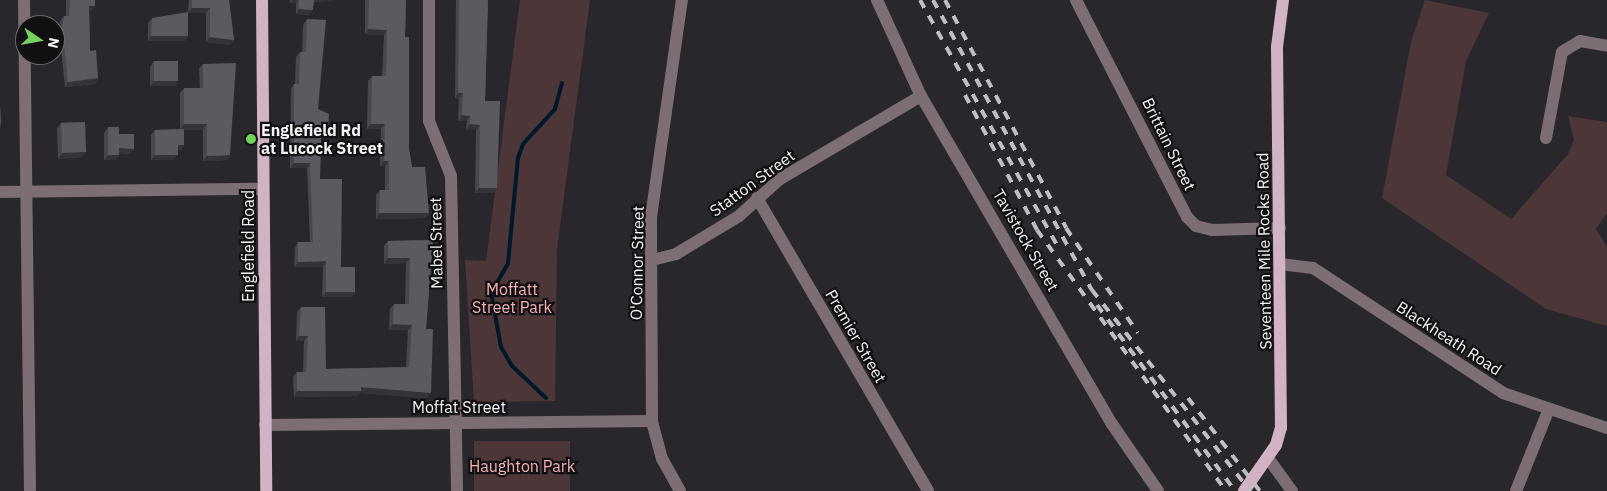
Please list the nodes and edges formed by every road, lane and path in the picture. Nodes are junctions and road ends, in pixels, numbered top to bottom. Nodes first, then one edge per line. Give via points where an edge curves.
1 (24, 0) edge
2 (262, 0) edge
3 (428, 0) edge
4 (682, 0) edge
5 (877, 0) edge
6 (1076, 0) edge
7 (1283, 0) edge
8 (1607, 46) edge
9 (921, 96) junction
10 (1546, 138) dead end
11 (263, 189) junction
12 (0, 192) edge
13 (26, 192) junction
14 (757, 198) junction
15 (1280, 228) junction
16 (652, 260) junction
17 (1280, 264) junction
18 (1548, 409) junction
19 (652, 421) junction
20 (456, 423) junction
21 (265, 425) junction
22 (1607, 428) edge
23 (1266, 462) junction
24 (30, 491) edge
25 (266, 491) edge
26 (457, 491) edge
27 (680, 491) edge
28 (928, 491) edge
29 (1158, 491) edge
30 (1244, 491) edge
31 (1292, 491) edge
32 (1516, 491) edge

1 - 13 street
2 - 11 main road, Englefield Road
3 - 20 street, Mabel Street via 429,121 451,176
4 - 16 street, O'Connor Street via 651,217
5 - 9 street, Tavistock Street
6 - 15 street, Brittain Street via 1188,217 1196,226 1212,230
7 - 15 main road, Seventeen Mile Rocks Road via 1277,48
8 - 10 street via 1580,41 1562,52
9 - 14 street, Statton Street via 780,179
9 - 29 street, Tavistock Street via 1112,424
11 - 13 street
11 - 21 main road, Englefield Road
12 - 13 street
13 - 24 street
14 - 16 street, Statton Street via 740,216 676,254
14 - 28 street, Premier Street
15 - 17 main road, Seventeen Mile Rocks Road
16 - 19 street, O'Connor Street
17 - 18 street, Blackheath Road via 1313,268 1480,380
17 - 23 main road, Seventeen Mile Rocks Road via 1282,413 1276,445
18 - 22 street, Blackheath Road
18 - 32 street
19 - 20 street, Moffat Street
19 - 27 street, O'Connor Street via 662,459
20 - 21 street, Moffat Street
20 - 26 street, Mabel Street
21 - 25 main road, Englefield Road
23 - 30 main road, Seventeen Mile Rocks Road
23 - 31 street

